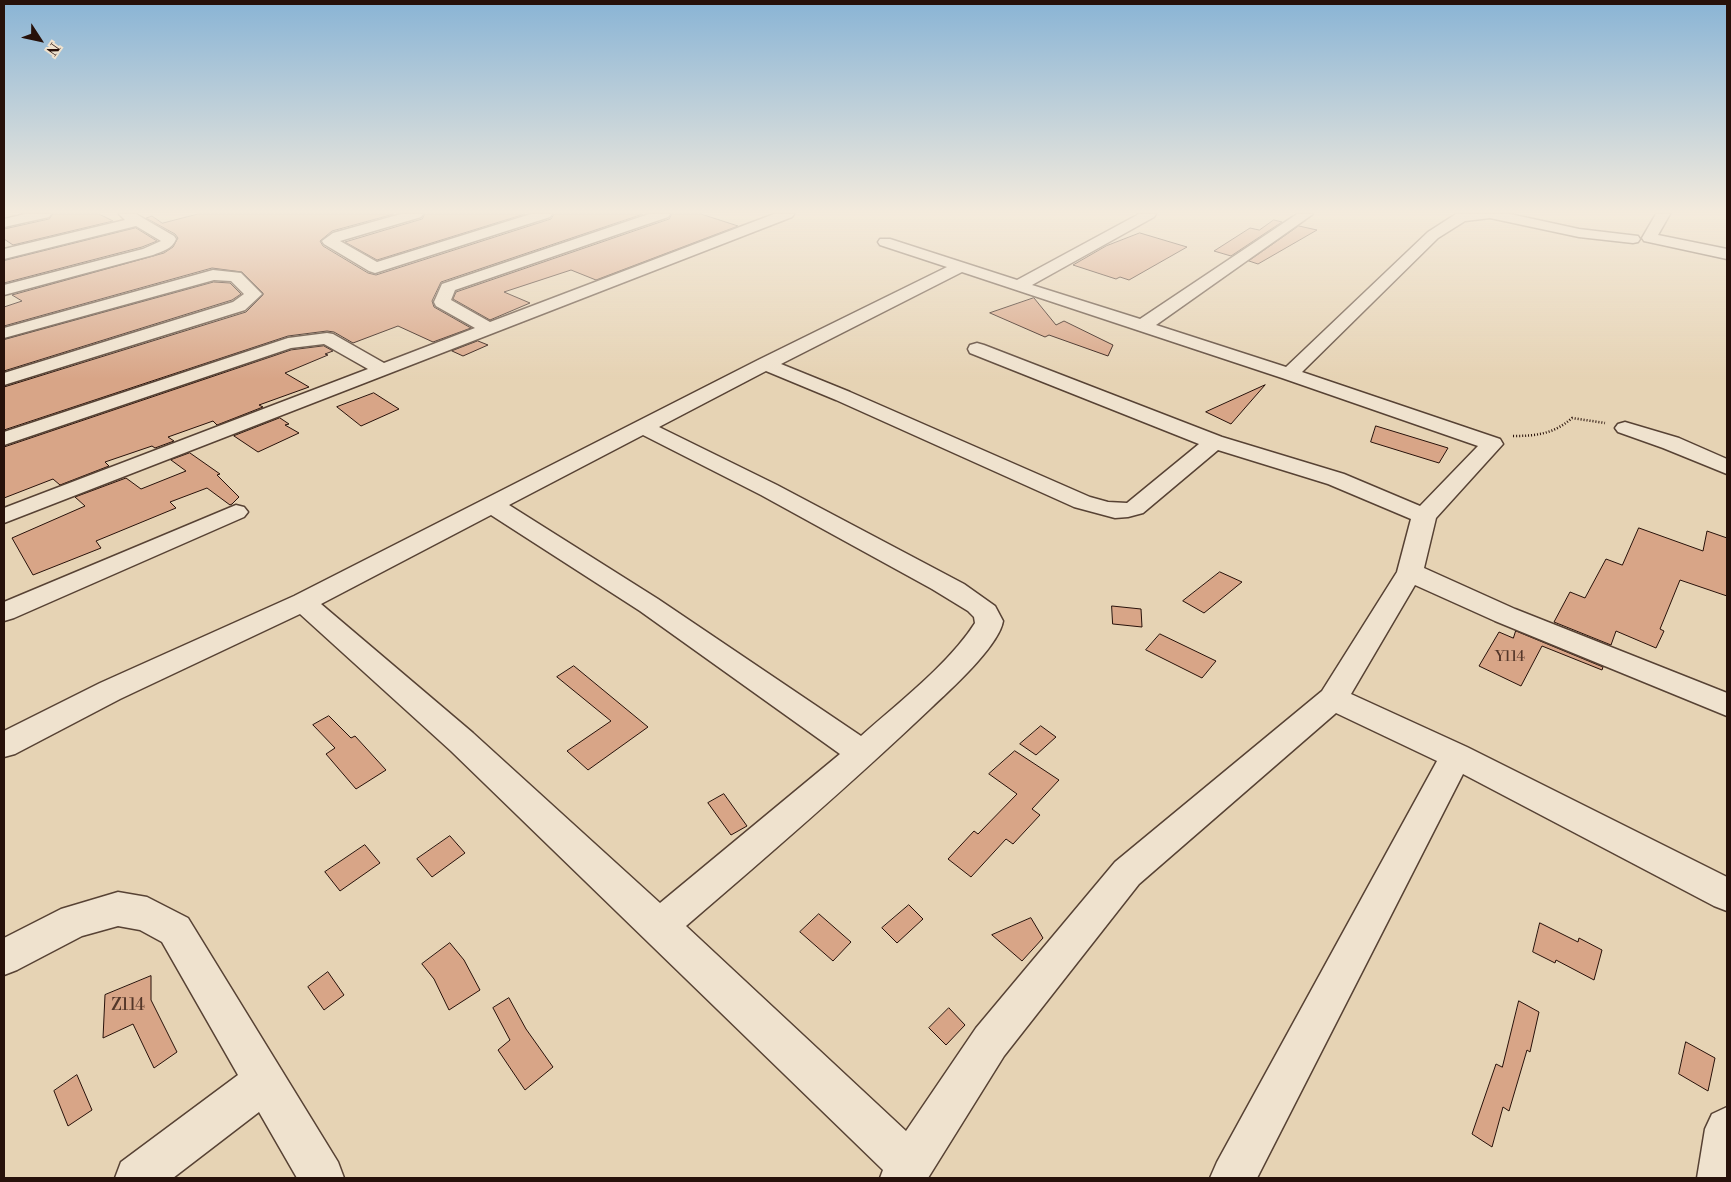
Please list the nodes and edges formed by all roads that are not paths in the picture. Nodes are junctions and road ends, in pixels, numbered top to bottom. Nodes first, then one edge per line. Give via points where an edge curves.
1 (83, 269) edge
2 (503, 269) edge
3 (644, 269) edge
4 (956, 269) edge
5 (967, 269) edge
6 (1049, 269) edge
7 (1225, 269) edge
8 (1398, 269) edge
9 (1018, 286) junction
10 (4, 290) edge
11 (1142, 326) junction
12 (489, 329) junction
13 (4, 333) edge
14 (977, 349) dead end
15 (766, 364) junction
16 (383, 370) junction
17 (1289, 374) junction
18 (4, 379) edge
19 (643, 427) junction
20 (1625, 428) road end
21 (4, 439) edge
22 (1214, 442) junction
23 (1727, 467) edge
24 (492, 505) junction
25 (236, 512) dead end
26 (4, 516) edge
27 (1424, 516) junction
28 (1410, 572) junction
29 (304, 602) junction
30 (4, 612) edge
31 (1333, 699) junction
32 (1727, 705) edge
33 (4, 745) edge
34 (863, 753) junction
35 (1456, 756) junction
36 (1727, 895) edge
37 (659, 926) junction
38 (4, 957) edge
39 (264, 1082) junction
40 (1727, 1129) edge
41 (906, 1172) edge
42 (137, 1178) edge
43 (322, 1178) edge
44 (1233, 1178) edge
45 (1719, 1178) edge

1 - 10 street
2 - 12 street via 448,288 442,302
3 - 12 street
4 - 15 street
5 - 9 street
6 - 9 street
7 - 11 street
8 - 17 street
9 - 11 street
11 - 17 street
12 - 16 street
13 - 18 street via 214,275 235,276 254,294 239,306
14 - 22 street
15 - 19 street
15 - 22 street via 1082,502 1113,511 1135,508
16 - 21 street via 327,338 288,343
16 - 26 street
17 - 27 street via 1492,444
19 - 24 street
19 - 34 street via 757,482 948,588 986,614 990,624 986,634 969,654
20 - 23 street
22 - 27 street via 1336,479
24 - 29 street
24 - 34 street via 649,605
25 - 30 street
27 - 28 street
28 - 31 street
28 - 32 street via 1505,615
29 - 33 street
29 - 37 street via 462,742
31 - 35 street
31 - 41 street via 1127,873 990,1042
34 - 37 street
35 - 36 street
35 - 44 street
37 - 41 street
38 - 39 street via 74,921 118,909 147,914 176,930
39 - 42 street
39 - 43 street
40 - 45 street

